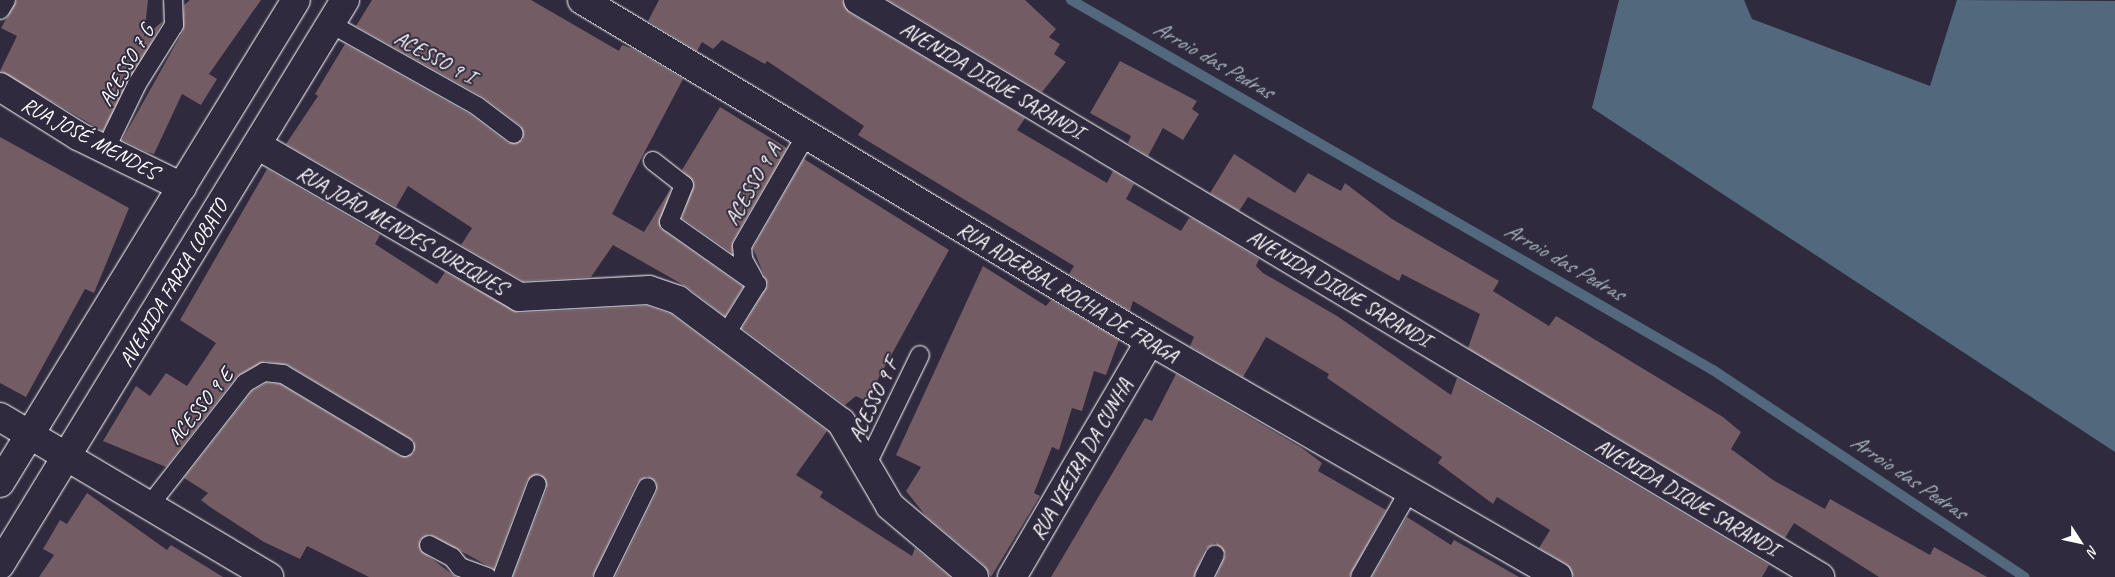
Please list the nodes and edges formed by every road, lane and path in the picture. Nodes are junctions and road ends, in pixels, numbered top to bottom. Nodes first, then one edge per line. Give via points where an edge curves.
1 (6, 0) edge
2 (173, 0) edge
3 (296, 0) edge
4 (346, 0) edge
5 (582, 0) edge
6 (858, 0) edge
7 (0, 10) edge
8 (331, 24) junction
9 (0, 88) edge
10 (514, 134) dead end
11 (806, 135) junction
12 (257, 145) junction
13 (105, 150) junction
14 (653, 161) dead end
15 (182, 187) junction
16 (757, 284) junction
17 (724, 337) junction
18 (1150, 341) junction
19 (920, 355) dead end
20 (0, 417) edge
21 (30, 434) junction
22 (405, 447) dead end
23 (66, 456) junction
24 (867, 464) junction
25 (0, 483) edge
26 (537, 484) dead end
27 (647, 486) dead end
28 (1409, 491) junction
29 (149, 506) junction
30 (429, 545) dead end
31 (1215, 554) dead end
32 (0, 565) edge
33 (269, 577) edge
34 (487, 577) edge
35 (502, 577) edge
36 (603, 577) edge
37 (974, 577) edge
38 (1012, 577) edge
39 (1204, 577) edge
40 (1360, 577) edge
41 (1558, 577) edge
42 (1820, 577) edge

1 - 7 lane
2 - 13 lane, ACESSO 7 G via 174,25 137,84
3 - 15 street, AVENIDA FARIA LOBATO
4 - 8 street, AVENIDA FARIA LOBATO
5 - 11 street, RUA ADERBAL ROCHA DE FRAGA
6 - 42 street, AVENIDA DIQUE SARANDI
8 - 10 lane, ACESSO 9 I via 477,106
8 - 12 street, AVENIDA FARIA LOBATO
9 - 13 street, RUA JOSÉ MENDES
11 - 16 lane, ACESSO 9 A via 742,246 743,259
11 - 18 street, RUA ADERBAL ROCHA DE FRAGA
12 - 17 street, RUA JOÃO MENDES OURIQUES via 519,297 649,290 678,300
12 - 23 street, AVENIDA FARIA LOBATO
13 - 15 street, RUA JOSÉ MENDES
14 - 16 lane via 684,185 669,222
15 - 21 street, AVENIDA FARIA LOBATO
16 - 17 lane
17 - 24 street, RUA JOÃO MENDES OURIQUES via 841,422
18 - 28 street, RUA ADERBAL ROCHA DE FRAGA
18 - 38 street, RUA VIEIRA DA CUNHA
19 - 24 lane, ACESSO 9 F
20 - 21 street
21 - 23 street
21 - 25 street, AVENIDA FARIA LOBATO
22 - 29 lane, ACESSO 9 E via 283,374 264,372 245,383
23 - 29 street
23 - 32 street, AVENIDA FARIA LOBATO
24 - 37 street, RUA JOÃO MENDES OURIQUES via 890,506
26 - 35 lane
27 - 36 lane
28 - 40 lane
28 - 41 street, RUA ADERBAL ROCHA DE FRAGA
29 - 33 street
30 - 34 lane via 452,557 460,567
31 - 39 lane

